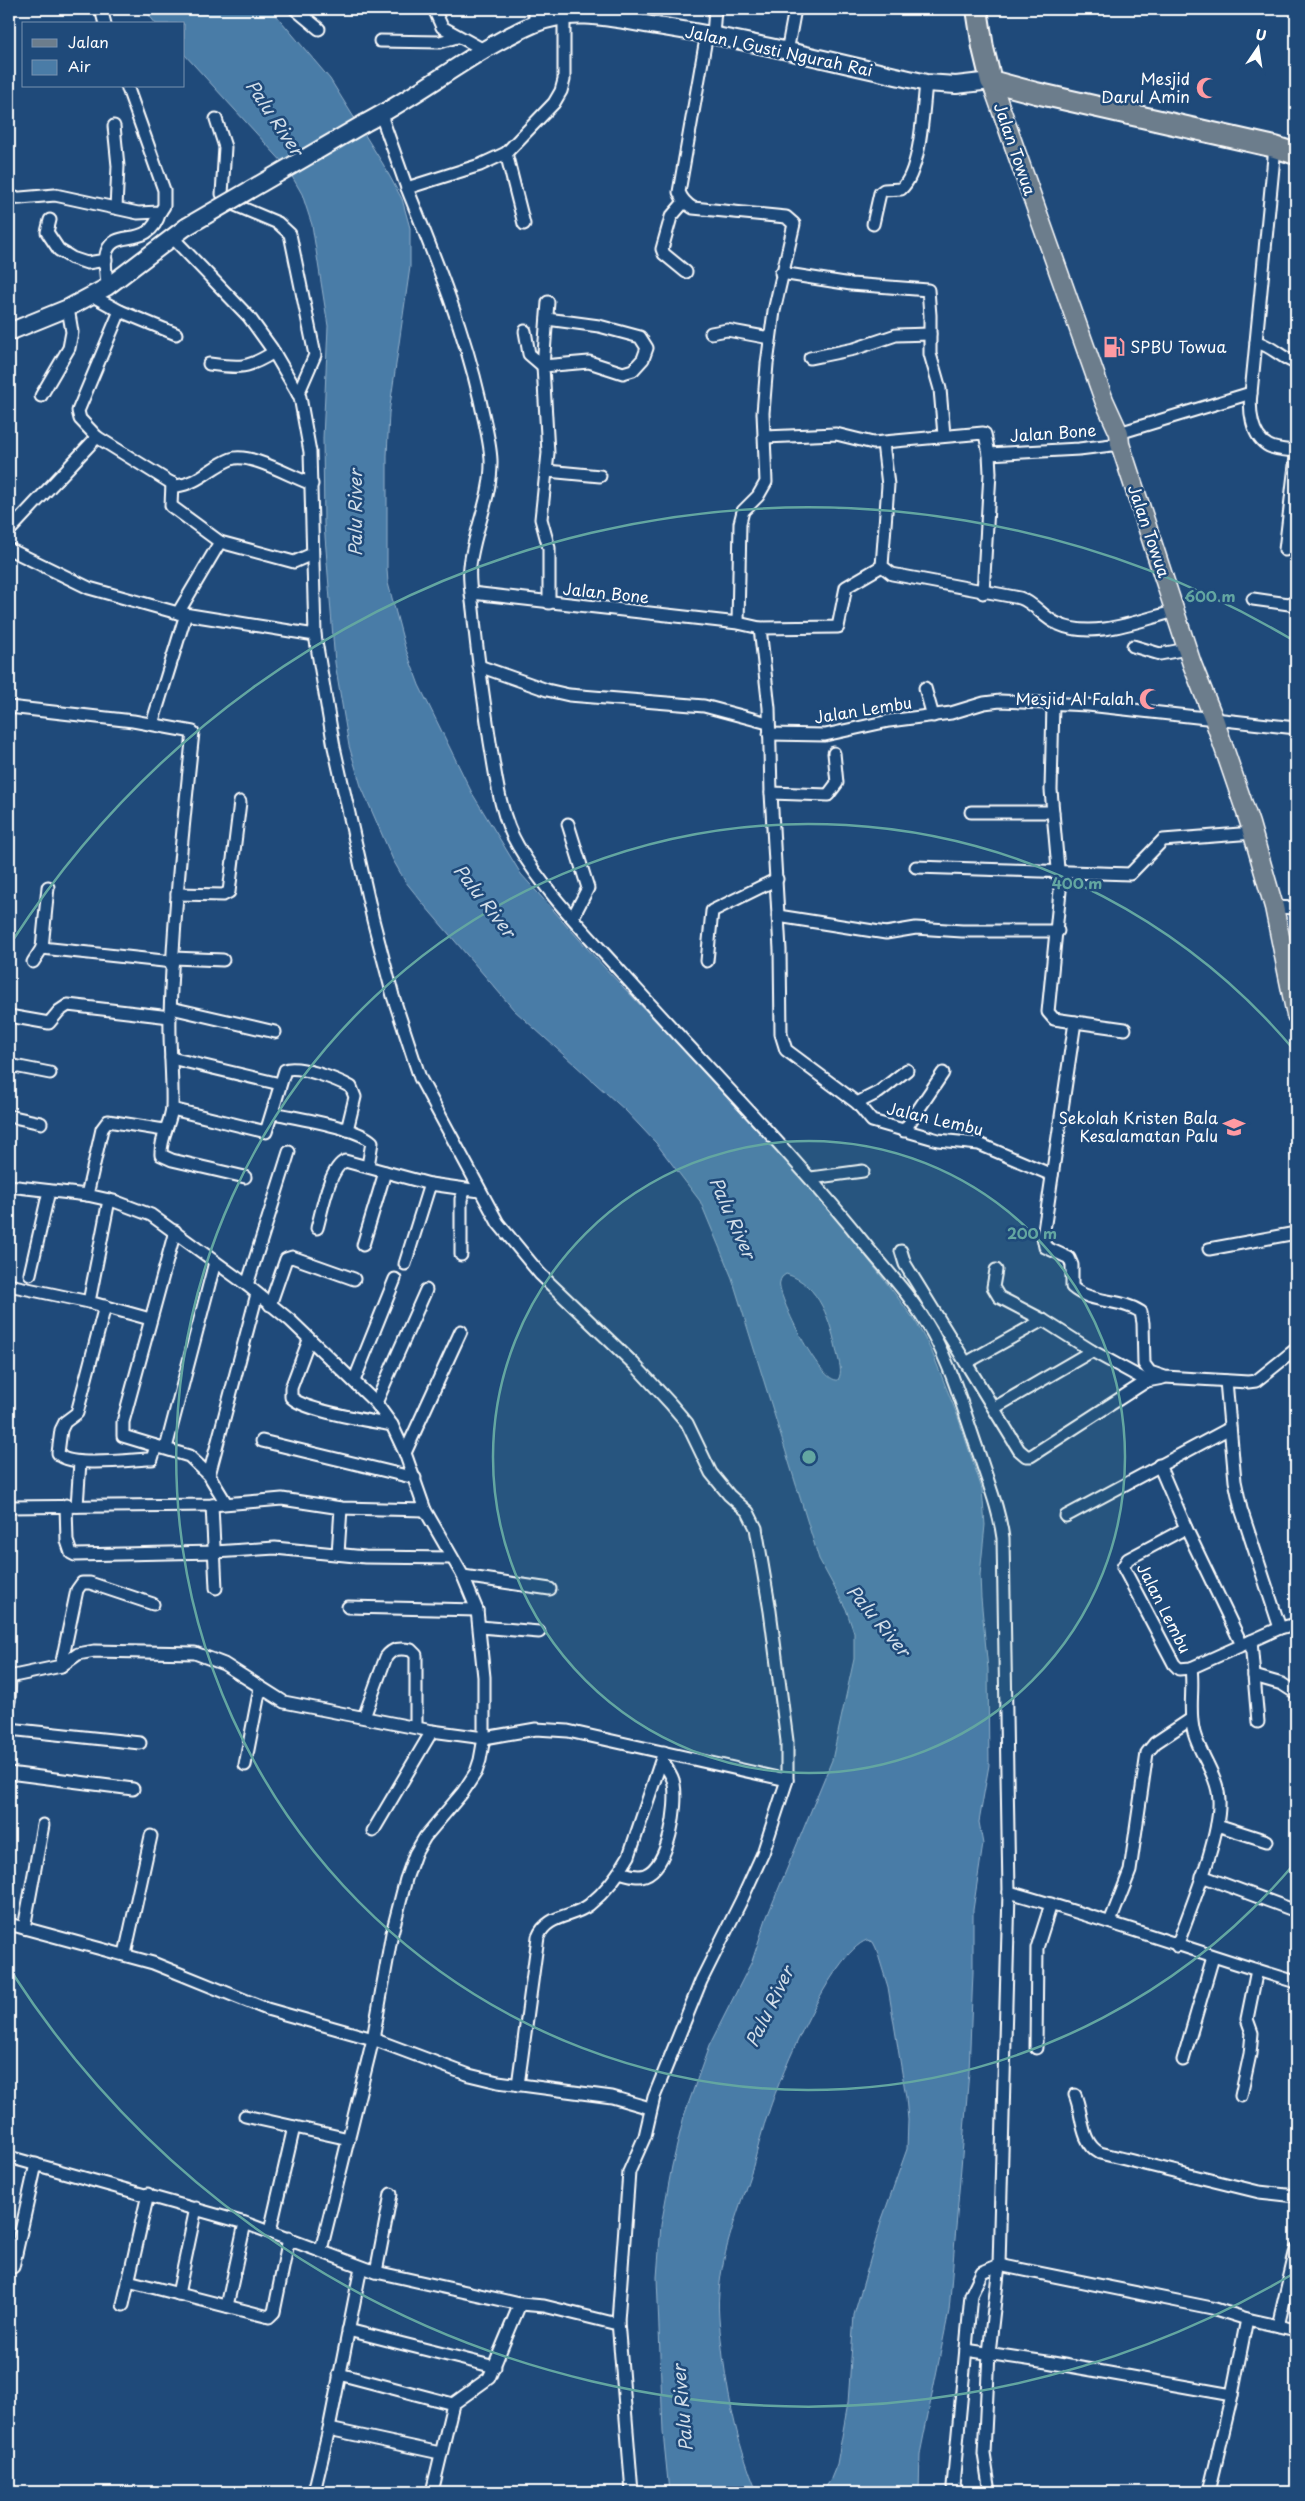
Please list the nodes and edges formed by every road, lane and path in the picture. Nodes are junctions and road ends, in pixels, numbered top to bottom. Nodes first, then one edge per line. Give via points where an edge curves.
1 (101, 9) edge
2 (295, 9) edge
3 (434, 9) edge
4 (715, 9) edge
5 (795, 9) edge
6 (977, 9) edge
7 (535, 16) edge
8 (564, 16) junction
9 (104, 22) edge
10 (319, 29) dead end
11 (710, 34) junction
12 (457, 37) junction
13 (380, 41) dead end
14 (484, 50) junction
15 (787, 52) junction
16 (991, 81) junction
17 (926, 83) junction
18 (128, 88) edge
19 (382, 115) junction
20 (216, 120) dead end
21 (114, 126) dead end
22 (1275, 147) junction
23 (506, 153) junction
24 (1296, 154) edge
25 (407, 188) junction
26 (9, 199) edge
27 (684, 202) junction
28 (116, 208) junction
29 (160, 212) junction
30 (50, 220) dead end
31 (524, 224) dead end
32 (873, 224) dead end
33 (172, 237) junction
34 (106, 260) junction
35 (686, 272) dead end
36 (782, 273) junction
37 (107, 287) junction
38 (91, 295) junction
39 (548, 302) dead end
40 (68, 308) junction
41 (120, 312) junction
42 (547, 319) junction
43 (525, 331) dead end
44 (9, 332) edge
45 (711, 333) dead end
46 (176, 334) dead end
47 (930, 334) junction
48 (770, 338) junction
49 (1256, 342) junction
50 (274, 352) junction
51 (810, 358) dead end
52 (1296, 363) edge
53 (209, 364) dead end
54 (543, 366) junction
55 (1251, 393) junction
56 (298, 394) junction
57 (41, 396) dead end
58 (944, 435) junction
59 (97, 437) junction
60 (765, 437) junction
61 (1120, 438) junction
62 (883, 443) junction
63 (1296, 451) edge
64 (988, 454) junction
65 (1296, 457) edge
66 (547, 471) junction
67 (600, 476) dead end
68 (172, 483) junction
69 (312, 484) junction
70 (9, 531) edge
71 (220, 542) junction
72 (9, 549) edge
73 (1285, 550) dead end
74 (312, 554) junction
75 (882, 566) junction
76 (472, 593) junction
77 (983, 593) junction
78 (1253, 599) dead end
79 (549, 603) junction
80 (1296, 605) edge
81 (1176, 611) junction
82 (182, 613) junction
83 (738, 623) junction
84 (760, 628) junction
85 (315, 635) junction
86 (1133, 646) dead end
87 (1187, 648) junction
88 (479, 666) junction
89 (925, 688) dead end
90 (1053, 703) junction
91 (9, 707) edge
92 (932, 716) junction
93 (1214, 719) junction
94 (152, 724) junction
95 (768, 728) junction
96 (1296, 728) edge
97 (834, 753) dead end
98 (771, 793) junction
99 (240, 802) dead end
100 (971, 812) dead end
101 (1053, 812) junction
102 (568, 824) dead end
103 (1253, 833) junction
104 (916, 867) dead end
105 (1060, 872) junction
106 (777, 879) junction
107 (48, 887) dead end
108 (176, 894) junction
109 (1274, 907) junction
110 (1296, 908) edge
111 (778, 916) junction
112 (573, 917) junction
113 (1058, 931) junction
114 (42, 948) junction
115 (173, 960) junction
116 (223, 960) dead end
117 (707, 961) dead end
118 (33, 962) dead end
119 (170, 1012) junction
120 (1296, 1015) edge
121 (9, 1016) edge
122 (1075, 1022) junction
123 (1125, 1028) dead end
124 (276, 1032) dead end
125 (171, 1058) junction
126 (9, 1065) edge
127 (906, 1070) dead end
128 (50, 1073) dead end
129 (943, 1073) dead end
130 (280, 1084) junction
131 (857, 1103) junction
132 (172, 1109) junction
133 (274, 1113) junction
134 (9, 1116) edge
135 (41, 1123) dead end
136 (164, 1130) junction
137 (347, 1130) junction
138 (904, 1131) junction
139 (289, 1152) dead end
140 (368, 1166) junction
141 (863, 1171) dead end
142 (385, 1172) junction
143 (1052, 1175) junction
144 (245, 1177) dead end
145 (811, 1178) junction
146 (430, 1184) junction
147 (9, 1186) edge
148 (465, 1190) junction
149 (50, 1191) junction
150 (480, 1191) junction
151 (87, 1195) junction
152 (109, 1200) junction
153 (317, 1228) dead end
154 (175, 1231) junction
155 (1296, 1233) edge
156 (363, 1245) dead end
157 (1209, 1249) dead end
158 (901, 1251) dead end
159 (461, 1255) dead end
160 (216, 1262) junction
161 (405, 1264) dead end
162 (996, 1270) dead end
163 (30, 1274) dead end
164 (354, 1279) dead end
165 (395, 1279) dead end
166 (9, 1285) edge
167 (247, 1285) junction
168 (426, 1290) dead end
169 (257, 1294) junction
170 (89, 1302) junction
171 (270, 1305) junction
172 (105, 1306) junction
173 (150, 1319) junction
174 (1043, 1320) junction
175 (461, 1331) dead end
176 (309, 1340) junction
177 (1296, 1350) edge
178 (1092, 1351) junction
179 (966, 1363) junction
180 (1165, 1377) junction
181 (354, 1381) junction
182 (1147, 1381) junction
183 (1226, 1381) junction
184 (376, 1403) junction
185 (994, 1408) junction
186 (392, 1425) junction
187 (1230, 1428) junction
188 (262, 1441) dead end
189 (161, 1447) junction
190 (405, 1453) junction
191 (80, 1462) junction
192 (1158, 1465) junction
193 (209, 1476) junction
194 (415, 1478) junction
195 (226, 1503) junction
196 (72, 1505) junction
197 (212, 1506) junction
198 (9, 1507) edge
199 (341, 1508) junction
200 (425, 1510) junction
201 (1066, 1516) dead end
202 (1186, 1528) junction
203 (215, 1552) junction
204 (338, 1554) junction
205 (452, 1558) junction
206 (463, 1576) junction
207 (216, 1588) dead end
208 (550, 1589) dead end
209 (153, 1604) dead end
210 (348, 1607) dead end
211 (477, 1610) junction
212 (1296, 1624) edge
213 (480, 1627) junction
214 (1280, 1628) junction
215 (539, 1632) dead end
216 (1246, 1643) junction
217 (61, 1666) junction
218 (1191, 1668) junction
219 (1254, 1676) junction
220 (10, 1677) edge
221 (260, 1688) junction
222 (1296, 1693) edge
223 (9, 1701) edge
224 (364, 1718) junction
225 (1191, 1719) junction
226 (1258, 1722) dead end
227 (416, 1727) junction
228 (9, 1729) edge
229 (432, 1730) junction
230 (484, 1738) junction
231 (140, 1743) dead end
232 (663, 1756) junction
233 (245, 1765) dead end
234 (9, 1772) edge
235 (787, 1780) junction
236 (133, 1789) dead end
237 (43, 1825) dead end
238 (1217, 1825) junction
239 (373, 1830) dead end
240 (152, 1836) dead end
241 (1267, 1841) dead end
242 (619, 1872) junction
243 (1202, 1876) junction
244 (1009, 1892) junction
245 (1051, 1904) junction
246 (1296, 1911) edge
247 (1110, 1922) junction
248 (9, 1924) edge
249 (24, 1928) junction
250 (1177, 1946) junction
251 (125, 1954) junction
252 (1213, 1957) junction
253 (1257, 1970) junction
254 (1296, 1982) edge
255 (373, 2039) junction
256 (1036, 2048) dead end
257 (1182, 2060) dead end
258 (518, 2084) junction
259 (1075, 2095) dead end
260 (1241, 2096) dead end
261 (650, 2108) junction
262 (245, 2116) dead end
263 (294, 2127) junction
264 (349, 2139) junction
265 (9, 2157) edge
266 (36, 2164) junction
267 (148, 2194) junction
268 (391, 2194) dead end
269 (1296, 2196) edge
270 (196, 2208) junction
271 (244, 2223) junction
272 (270, 2231) junction
273 (289, 2238) junction
274 (321, 2250) junction
275 (1296, 2250) edge
276 (999, 2265) junction
277 (13, 2267) dead end
278 (361, 2267) junction
279 (376, 2272) junction
280 (128, 2281) junction
281 (178, 2294) junction
282 (520, 2304) junction
283 (123, 2305) dead end
284 (227, 2306) junction
285 (1247, 2318) junction
286 (618, 2321) junction
287 (1278, 2326) junction
288 (348, 2330) junction
289 (1296, 2330) edge
290 (966, 2350) junction
291 (989, 2353) junction
292 (495, 2367) junction
293 (339, 2374) junction
294 (1232, 2395) junction
295 (453, 2404) junction
296 (329, 2429) junction
297 (440, 2453) junction
298 (317, 2492) edge
299 (432, 2492) edge
300 (632, 2492) edge
301 (958, 2492) edge
302 (990, 2492) edge
303 (1208, 2492) edge

1 - 9 street
2 - 10 street
3 - 12 street via 442,27
4 - 11 street
5 - 15 street
6 - 16 highway
7 - 8 main road, Jalan I Gusti Ngurah Rai
7 - 14 main road, Jalan I Gusti Ngurah Rai
8 - 11 main road, Jalan I Gusti Ngurah Rai via 623,19
8 - 23 street via 564,80 561,91 554,103
11 - 15 main road, Jalan I Gusti Ngurah Rai
11 - 27 street via 680,192
12 - 13 street via 440,42
12 - 14 street
14 - 19 main road, Jalan I Gusti Ngurah Rai
15 - 17 main road, Jalan I Gusti Ngurah Rai
16 - 17 main road, Jalan I Gusti Ngurah Rai via 956,85
16 - 22 highway
16 - 61 main road, Jalan Towua
17 - 32 street via 912,171 901,189 880,193
18 - 29 street via 164,190 164,206
19 - 25 street
19 - 33 main road, Jalan I Gusti Ngurah Rai, bridge
20 - 56 street via 225,148 222,194 228,202 278,223 290,234 315,355
21 - 28 street via 118,166
22 - 24 highway
22 - 49 street
23 - 25 street via 480,165
23 - 31 street
25 - 76 street via 456,313 489,443 489,483 470,562
26 - 28 street via 55,195
27 - 35 street via 671,217 662,249
27 - 36 street via 693,208 786,217 793,221
28 - 29 street via 147,214
29 - 34 street via 157,224 149,232 113,242 106,253
30 - 34 street via 47,232 59,250 87,263
33 - 37 main road, Jalan I Gusti Ngurah Rai
33 - 50 street via 249,317
34 - 37 street
36 - 47 street via 851,284 926,289
36 - 48 street
37 - 38 main road, Jalan I Gusti Ngurah Rai
38 - 40 main road, Jalan I Gusti Ngurah Rai
38 - 41 street
39 - 42 street
40 - 44 main road, Jalan I Gusti Ngurah Rai
40 - 57 street via 72,332 69,348
41 - 46 street
41 - 59 street via 78,411 80,419
42 - 54 street
42 - 54 street via 598,326 640,337 647,348 634,370 623,373 589,362
43 - 54 street via 529,354
45 - 48 street via 728,330
47 - 51 street via 896,335 854,349
47 - 58 street via 930,354 940,389
48 - 60 street
49 - 52 street
49 - 55 street
50 - 53 street via 254,364 236,368
50 - 56 street
54 - 66 street
55 - 61 street, Jalan Bone
55 - 63 street via 1251,419 1260,436 1268,446
56 - 69 street via 309,437
58 - 62 street, Jalan Bone
58 - 64 street, Jalan Bone via 983,433
59 - 68 street
59 - 70 street
60 - 62 street, Jalan Bone via 836,434
60 - 83 street via 766,482 743,511 740,523
61 - 64 street, Jalan Bone via 1079,449
61 - 81 main road, Jalan Towua
62 - 75 street via 888,485
64 - 77 street, Jalan Bone via 990,481
65 - 73 street
66 - 67 street
66 - 79 street via 541,519 549,548
68 - 69 street via 184,485 237,458 262,464
68 - 71 street via 171,506
69 - 74 street
71 - 74 street via 294,562
71 - 82 street
72 - 82 street via 89,588
74 - 85 street
75 - 77 street via 898,576
75 - 84 street, Jalan Bone via 846,587 838,627
76 - 79 street, Jalan Bone
76 - 88 street
77 - 81 street via 1027,601 1056,624 1096,631
78 - 80 street
79 - 83 street, Jalan Bone
81 - 87 main road, Jalan Towua
82 - 85 street
82 - 94 street
83 - 84 street, Jalan Bone
84 - 95 street via 769,708
85 - 150 street via 334,747 393,996 420,1078
86 - 87 street via 1160,654
87 - 93 main road, Jalan Towua
88 - 95 street, Jalan Lembu via 569,695 704,706
88 - 112 street via 506,820 521,851
89 - 92 street
90 - 92 street, Jalan Lembu via 984,703
90 - 93 street, Jalan Lembu
90 - 101 street
91 - 94 street
92 - 95 street, Jalan Lembu via 888,721 825,735
93 - 96 street, Jalan Lembu
93 - 103 main road, Jalan Towua
94 - 108 street via 192,732
95 - 98 street, Jalan Lembu
97 - 98 street via 837,783 828,795
98 - 106 street, Jalan Lembu
99 - 108 street via 229,892 223,895
100 - 101 street
101 - 105 street
102 - 112 street via 588,888
103 - 105 street via 1163,840 1130,874
103 - 109 main road, Jalan Towua
104 - 105 street
105 - 113 street
106 - 111 street, Jalan Lembu
106 - 117 street via 712,911
107 - 114 street
108 - 115 street
109 - 110 street
109 - 120 main road, Jalan Towua
111 - 113 street via 886,933 916,928
111 - 131 street, Jalan Lembu via 782,1042 799,1061
112 - 145 street via 663,1020
113 - 122 street via 1048,1012 1054,1019
114 - 115 street
114 - 118 street
115 - 116 street
115 - 119 street
119 - 121 street via 68,1005 49,1023
119 - 124 street
119 - 125 street
122 - 123 street
122 - 143 street
125 - 130 street
125 - 132 street
126 - 128 street
127 - 131 street via 879,1092
129 - 138 street
130 - 133 street
130 - 137 street via 285,1070 292,1068 340,1080 351,1087 355,1097
131 - 138 street, Jalan Lembu via 872,1120
132 - 133 street via 266,1132
132 - 136 street
133 - 137 street
134 - 135 street
136 - 144 street via 160,1152 164,1158
136 - 151 street via 108,1121 102,1129
137 - 140 street via 372,1142
138 - 143 street, Jalan Lembu via 952,1143 979,1144
139 - 167 street
140 - 142 street
140 - 153 street via 345,1161 336,1167
141 - 145 street
142 - 146 street
142 - 156 street
143 - 180 street via 1043,1237 1045,1247 1069,1258 1072,1287 1082,1295 1141,1312 1144,1364 1150,1372
145 - 244 street via 892,1277 933,1335 958,1388 996,1499 1003,1538
146 - 148 street
146 - 161 street
147 - 149 street
148 - 150 street
148 - 159 street via 461,1199
149 - 151 street
149 - 163 street
150 - 235 street via 498,1224 523,1256 687,1423 711,1473 754,1521 765,1575 786,1731
151 - 152 street
152 - 154 street via 151,1215
152 - 170 street
154 - 160 street
154 - 173 street
155 - 157 street
158 - 179 street via 905,1264
160 - 167 street
160 - 189 street
162 - 174 street via 993,1287 996,1295
164 - 171 street via 292,1257 286,1260
165 - 181 street
166 - 170 street
167 - 169 street
168 - 184 street
169 - 171 street
169 - 193 street
170 - 172 street
171 - 176 street
172 - 173 street
172 - 191 street via 77,1413 65,1422 61,1430 60,1456
173 - 189 street via 122,1432 131,1440
174 - 178 street
174 - 179 street
175 - 190 street
176 - 181 street
176 - 186 street via 291,1388 291,1397 316,1408
177 - 183 street via 1256,1381
178 - 182 street
178 - 185 street
179 - 185 street
180 - 182 street
180 - 183 street
181 - 184 street
182 - 185 street via 1031,1456 1019,1450
183 - 187 street
184 - 186 street
186 - 190 street
187 - 192 street
187 - 214 street via 1241,1509
188 - 194 street
189 - 191 street via 148,1459
189 - 193 street via 189,1456
190 - 194 street
191 - 196 street
192 - 201 street
192 - 202 street
193 - 195 street
194 - 200 street
195 - 197 street
195 - 199 street via 282,1499
196 - 197 street
196 - 198 street
196 - 203 street via 67,1541 75,1555
197 - 203 street
199 - 200 street
199 - 204 street
200 - 205 street
202 - 216 street
202 - 218 street, Jalan Lembu via 1128,1559 1123,1567 1174,1664 1179,1669
203 - 204 street via 275,1548
203 - 207 street
204 - 205 street via 400,1559
205 - 206 street
206 - 208 street
206 - 211 street
209 - 217 street via 82,1583 76,1590
210 - 211 street
211 - 213 street
212 - 214 street, Jalan Lembu
213 - 215 street
213 - 230 street
214 - 216 street, Jalan Lembu
216 - 218 street, Jalan Lembu
216 - 219 street
217 - 220 street
217 - 221 street via 78,1654 94,1651 195,1653 224,1664
218 - 225 street
219 - 222 street via 1282,1684
219 - 226 street
220 - 223 street
221 - 224 street via 294,1705
221 - 233 street
224 - 227 street
224 - 227 street via 386,1657 398,1648 411,1650 416,1656
225 - 238 street via 1219,1796
225 - 247 street via 1149,1749 1130,1871
227 - 229 street
228 - 231 street
229 - 230 street
229 - 239 street
230 - 232 street via 549,1729
230 - 255 street via 473,1778 425,1837 409,1871 392,1933
232 - 235 street
232 - 242 street via 629,1856
232 - 242 street via 674,1785 670,1838 652,1871 644,1876
234 - 236 street
235 - 261 street via 763,1853 701,1981
237 - 249 street
238 - 241 street
238 - 243 street
240 - 251 street
242 - 258 street via 588,1906 549,1921 541,1929
243 - 246 street
243 - 250 street
244 - 245 street
244 - 276 street
245 - 247 street
245 - 256 street via 1037,1948
247 - 250 street
248 - 249 street
249 - 251 street
250 - 252 street
251 - 255 street via 267,2009
252 - 253 street
252 - 257 street
253 - 254 street
253 - 260 street via 1246,2019 1252,2033
255 - 258 street via 469,2075
255 - 264 street
258 - 261 street via 612,2097
259 - 269 street via 1092,2149 1100,2153 1259,2192
261 - 286 street via 645,2136 629,2172
262 - 263 street
263 - 264 street
263 - 272 street
264 - 274 street
265 - 266 street
266 - 267 street
266 - 277 street
267 - 270 street
267 - 280 street
268 - 279 street
270 - 271 street
270 - 281 street
271 - 272 street
271 - 284 street
272 - 273 street
273 - 274 street
273 - 284 street via 273,2315 266,2317
274 - 278 street
275 - 287 street
276 - 285 street
276 - 290 street via 982,2272 971,2295
276 - 291 street
278 - 279 street
278 - 288 street
279 - 282 street
280 - 281 street
280 - 283 street
281 - 284 street
282 - 286 street via 544,2306 613,2323
282 - 292 street
285 - 287 street
285 - 294 street
286 - 300 street
287 - 289 street
288 - 292 street
288 - 293 street
290 - 291 street
290 - 301 street via 953,2486
291 - 294 street
291 - 302 street via 984,2454
292 - 295 street via 490,2378
293 - 295 street
293 - 296 street
294 - 303 street
295 - 297 street
296 - 297 street
296 - 298 street
297 - 299 street

